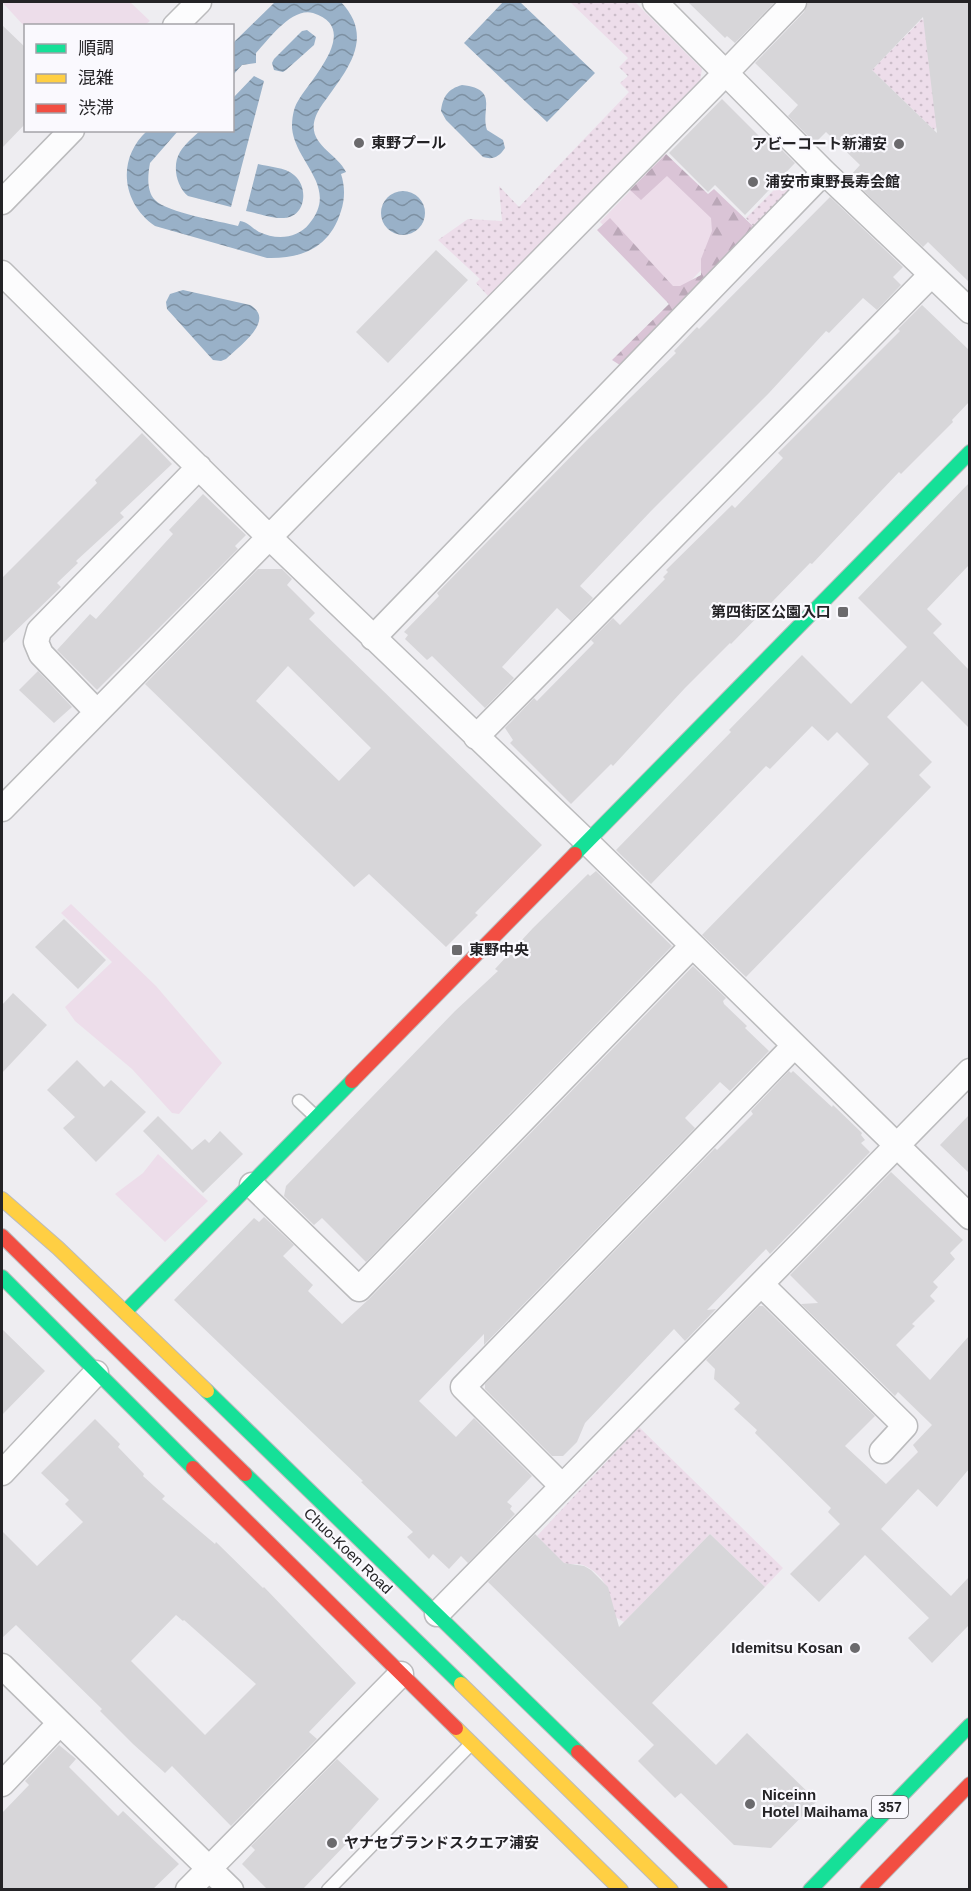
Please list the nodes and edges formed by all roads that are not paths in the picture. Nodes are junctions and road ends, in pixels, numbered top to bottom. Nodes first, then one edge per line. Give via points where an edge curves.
1 (199, 2) edge
2 (655, 2) edge
3 (794, 2) edge
4 (177, 24) edge
5 (727, 72) junction
6 (70, 132) edge
7 (824, 172) junction
8 (2, 202) edge
9 (2, 273) edge
10 (931, 275) junction
11 (969, 311) edge
12 (969, 452) edge
13 (199, 467) junction
14 (268, 537) junction
15 (373, 638) junction
16 (97, 712) junction
17 (476, 737) junction
18 (2, 809) edge
19 (587, 842) junction
20 (692, 946) junction
21 (794, 1046) junction
22 (969, 1071) edge
23 (299, 1101) dead end
24 (317, 1118) junction
25 (897, 1145) junction
26 (252, 1185) junction
27 (2, 1198) edge
28 (969, 1217) edge
29 (2, 1236) edge
30 (2, 1276) edge
31 (761, 1284) junction
32 (125, 1312) junction
33 (96, 1373) junction
34 (882, 1451) dead end
35 (6, 1458) edge
36 (562, 1485) junction
37 (437, 1614) junction
38 (2, 1666) edge
39 (401, 1674) junction
40 (60, 1723) junction
41 (969, 1725) edge
42 (472, 1743) junction
43 (2, 1784) edge
44 (969, 1784) edge
45 (209, 1868) junction
46 (188, 1890) edge
47 (231, 1890) edge
48 (328, 1890) edge
49 (621, 1890) edge
50 (671, 1890) edge
51 (721, 1890) edge
52 (810, 1890) edge
53 (867, 1890) edge

1 - 4 street
2 - 5 street
3 - 5 street
5 - 7 street
5 - 14 street
6 - 8 street
7 - 10 street
7 - 15 street
9 - 13 street
10 - 11 street
10 - 17 street
12 - 19 main road
13 - 14 street
13 - 16 street via 39,631 36,642 41,654
14 - 15 street
14 - 16 street
15 - 17 street
16 - 18 street
17 - 19 street
19 - 20 street
19 - 24 main road
20 - 21 street
20 - 26 street via 360,1289
21 - 25 street
21 - 36 street via 463,1387
22 - 25 street
23 - 24 lane
24 - 26 main road
25 - 28 street
25 - 31 street
26 - 32 main road
27 - 32 main road
29 - 50 main road, Chuo-Koen Road
30 - 33 main road
31 - 34 street via 905,1426
31 - 36 street
32 - 37 main road
33 - 35 street
33 - 39 main road
36 - 37 street
37 - 51 main road
38 - 40 street
39 - 42 main road
39 - 45 street
40 - 43 street
40 - 45 street
41 - 52 main road, 357
42 - 48 lane
42 - 49 main road
44 - 53 main road, 357
45 - 46 street
45 - 47 street

